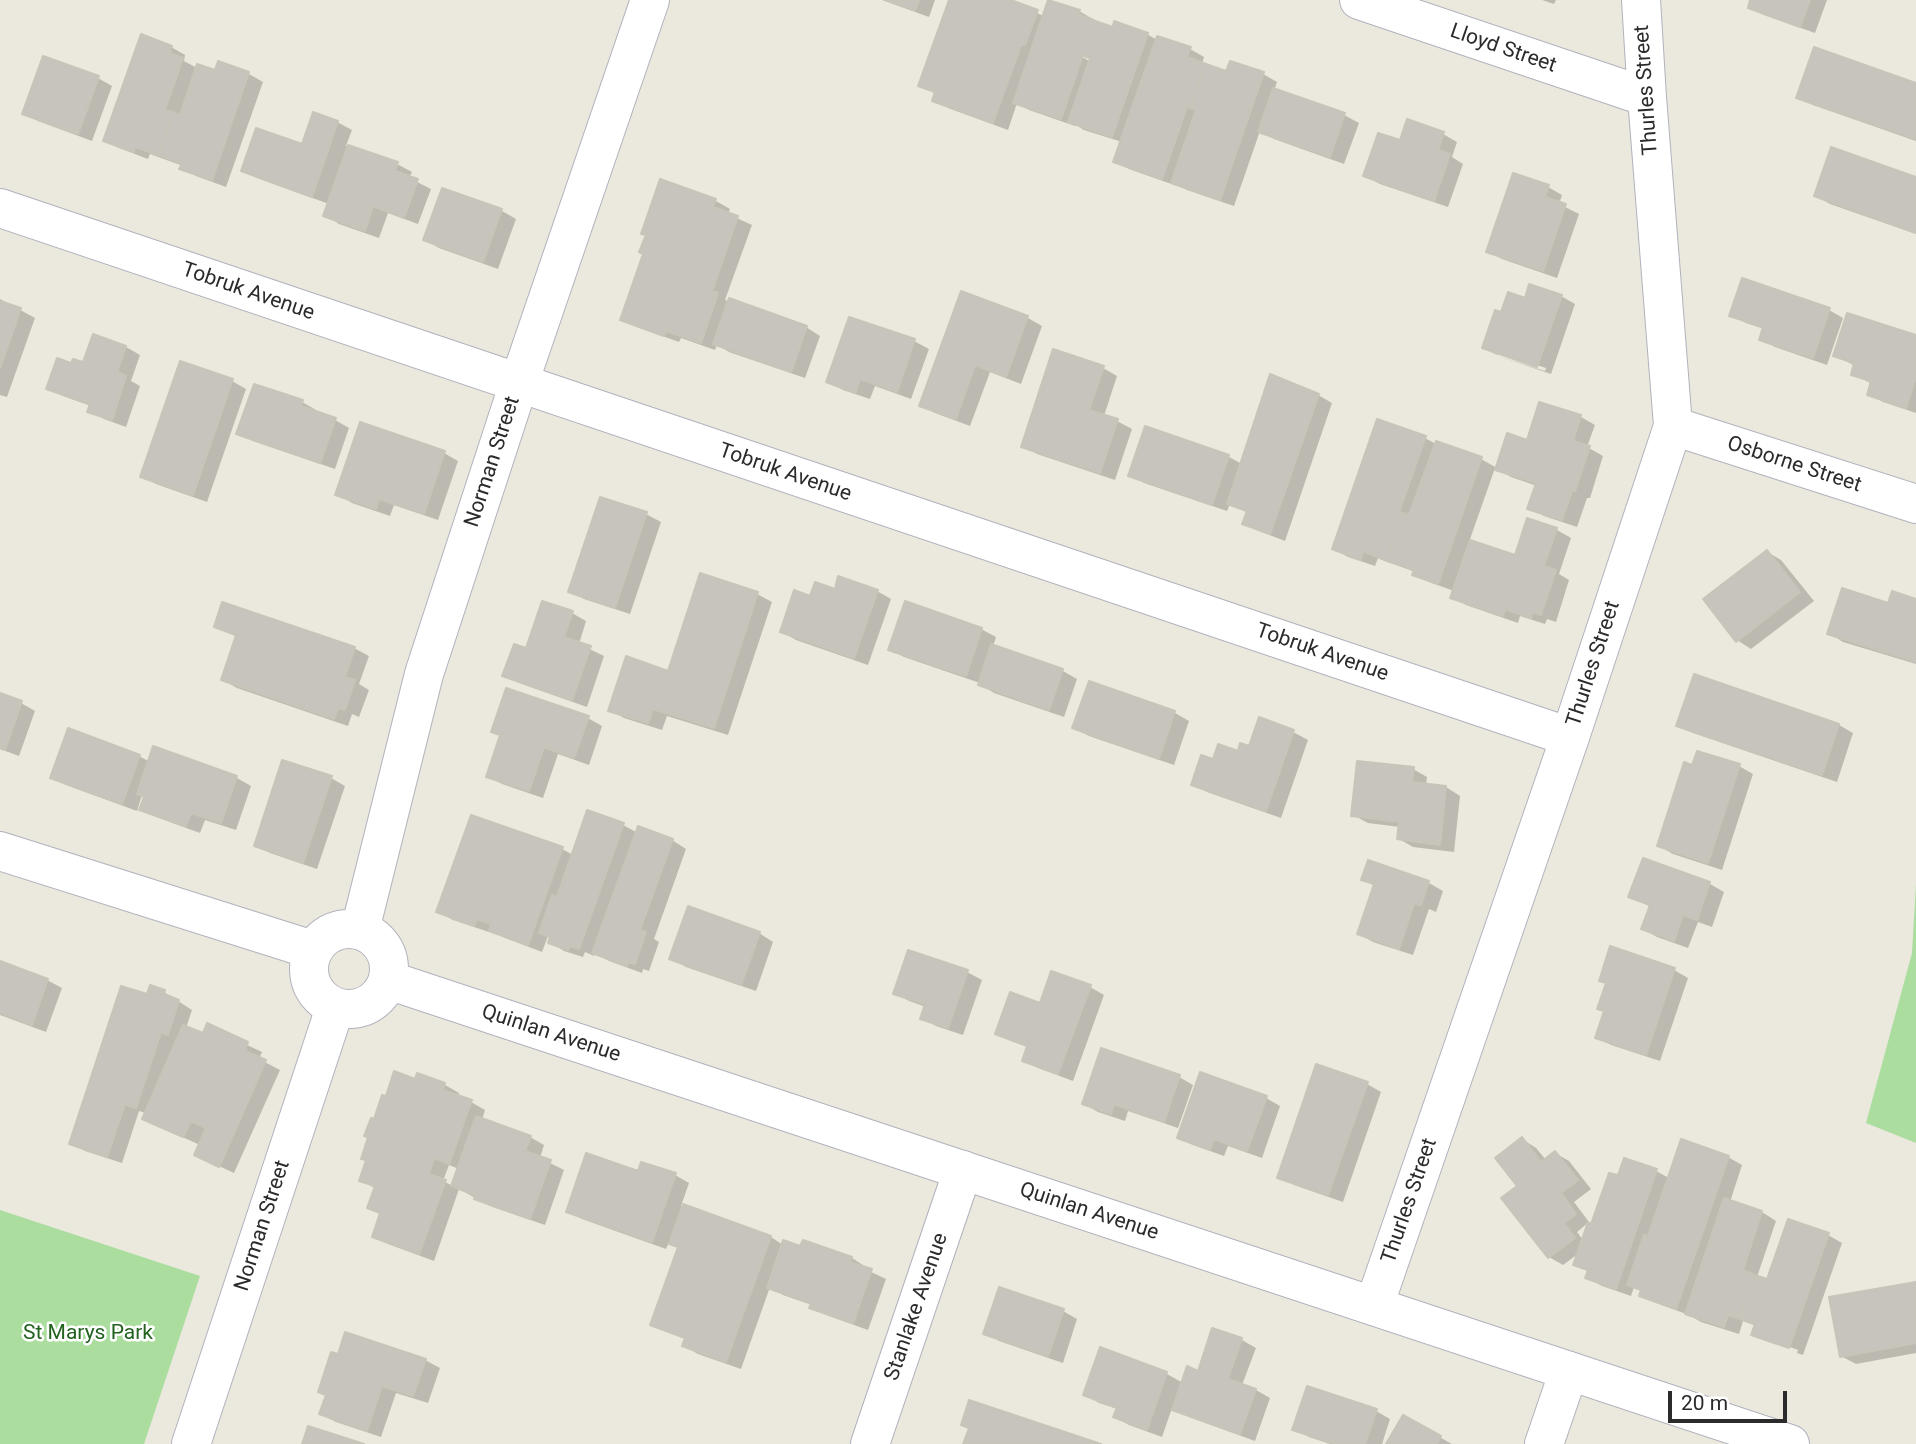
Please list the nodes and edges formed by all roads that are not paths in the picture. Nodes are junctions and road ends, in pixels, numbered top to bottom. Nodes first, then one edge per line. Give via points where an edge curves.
1 (650, 0) edge
2 (1359, 0) edge
3 (1641, 0) edge
4 (1647, 97) junction
5 (0, 208) edge
6 (519, 383) junction
7 (1673, 426) junction
8 (1916, 504) edge
9 (1570, 737) junction
10 (0, 851) edge
11 (360, 930) junction
12 (313, 950) junction
13 (388, 980) junction
14 (335, 1008) junction
15 (963, 1170) junction
16 (1374, 1306) junction
17 (1569, 1371) junction
18 (191, 1444) edge
19 (870, 1444) edge
20 (1544, 1444) edge
21 (1790, 1444) edge

1 - 6 street, Norman Street
2 - 4 street, Lloyd Street
3 - 4 street, Thurles Street
4 - 7 street, Thurles Street
5 - 6 street, Tobruk Avenue
6 - 9 street, Tobruk Avenue
6 - 11 street, Norman Street via 424,674
7 - 8 street, Osborne Street
7 - 9 street, Thurles Street
9 - 16 street, Thurles Street
10 - 12 street
11 - 12 street via 333,932
11 - 13 street via 372,936 387,956
12 - 14 street via 308,977 323,1001
13 - 14 street via 373,1002 361,1008
13 - 15 street, Quinlan Avenue
14 - 18 street, Norman Street
15 - 16 street, Quinlan Avenue
15 - 19 street, Stanlake Avenue
16 - 17 street, Quinlan Avenue
17 - 20 street
17 - 21 street, Quinlan Avenue

